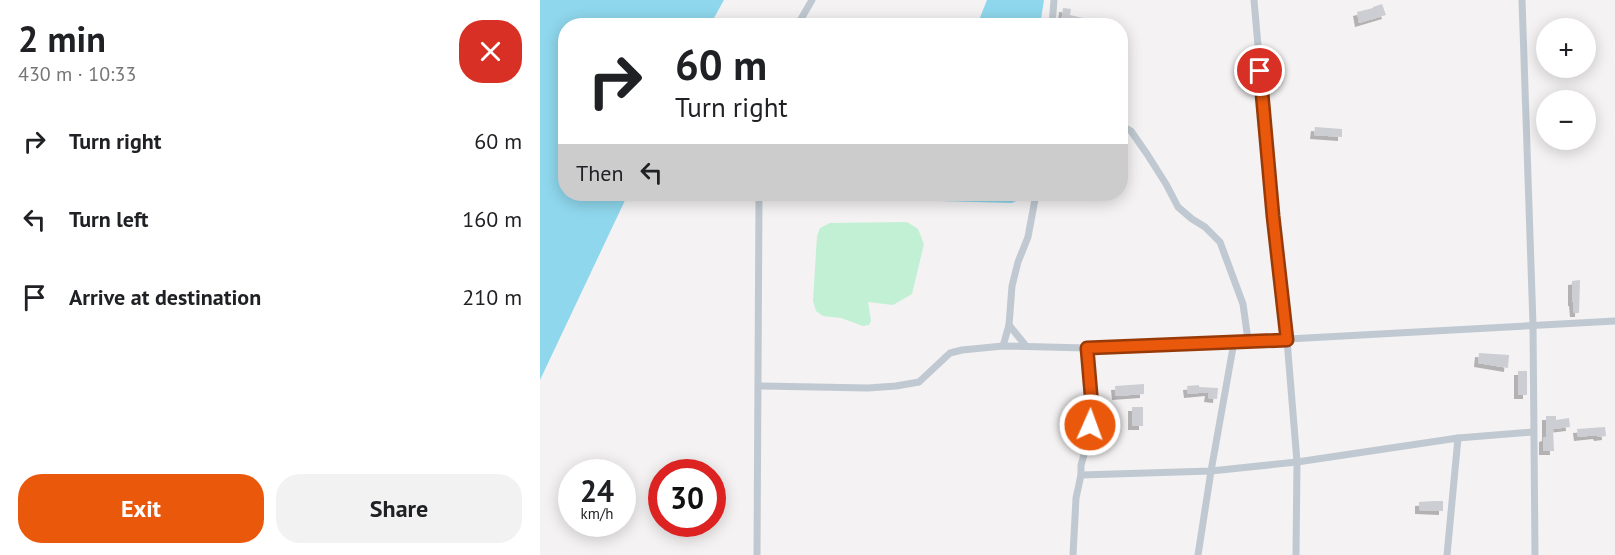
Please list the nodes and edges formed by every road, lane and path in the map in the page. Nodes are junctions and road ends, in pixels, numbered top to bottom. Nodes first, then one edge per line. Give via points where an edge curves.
1 (812, 0) edge
2 (1054, 0) edge
3 (1254, 0) edge
4 (1522, 0) edge
5 (802, 18) edge
6 (1053, 18) edge
7 (1128, 129) edge
8 (759, 201) edge
9 (1035, 201) edge
10 (1615, 321) edge
11 (1533, 324) junction
12 (1009, 325) junction
13 (1248, 340) junction
14 (1287, 340) junction
15 (1234, 342) junction
16 (1003, 346) junction
17 (1026, 346) junction
18 (1087, 348) junction
19 (759, 386) junction
20 (1533, 432) junction
21 (1458, 438) junction
22 (1297, 462) junction
23 (1211, 471) junction
24 (1081, 475) junction
25 (757, 555) edge
26 (1073, 555) edge
27 (1198, 555) edge
28 (1296, 555) edge
29 (1447, 555) edge
30 (1535, 555) edge

1 - 5 street
2 - 6 street
3 - 14 street
4 - 11 street
7 - 13 street via 1178,207 1220,242 1243,304
8 - 19 street
9 - 12 street via 1012,286
10 - 11 street
11 - 14 street
11 - 20 street
12 - 16 street
12 - 17 street
13 - 14 street
13 - 15 street
14 - 22 street
15 - 18 street
15 - 23 street
16 - 17 street
16 - 19 street via 950,353 919,382 896,386
17 - 18 street
18 - 24 street via 1092,406
19 - 25 street
20 - 21 street
20 - 30 street
21 - 22 street
21 - 29 street
22 - 23 street
22 - 28 street
23 - 24 street
23 - 27 street
24 - 26 street

